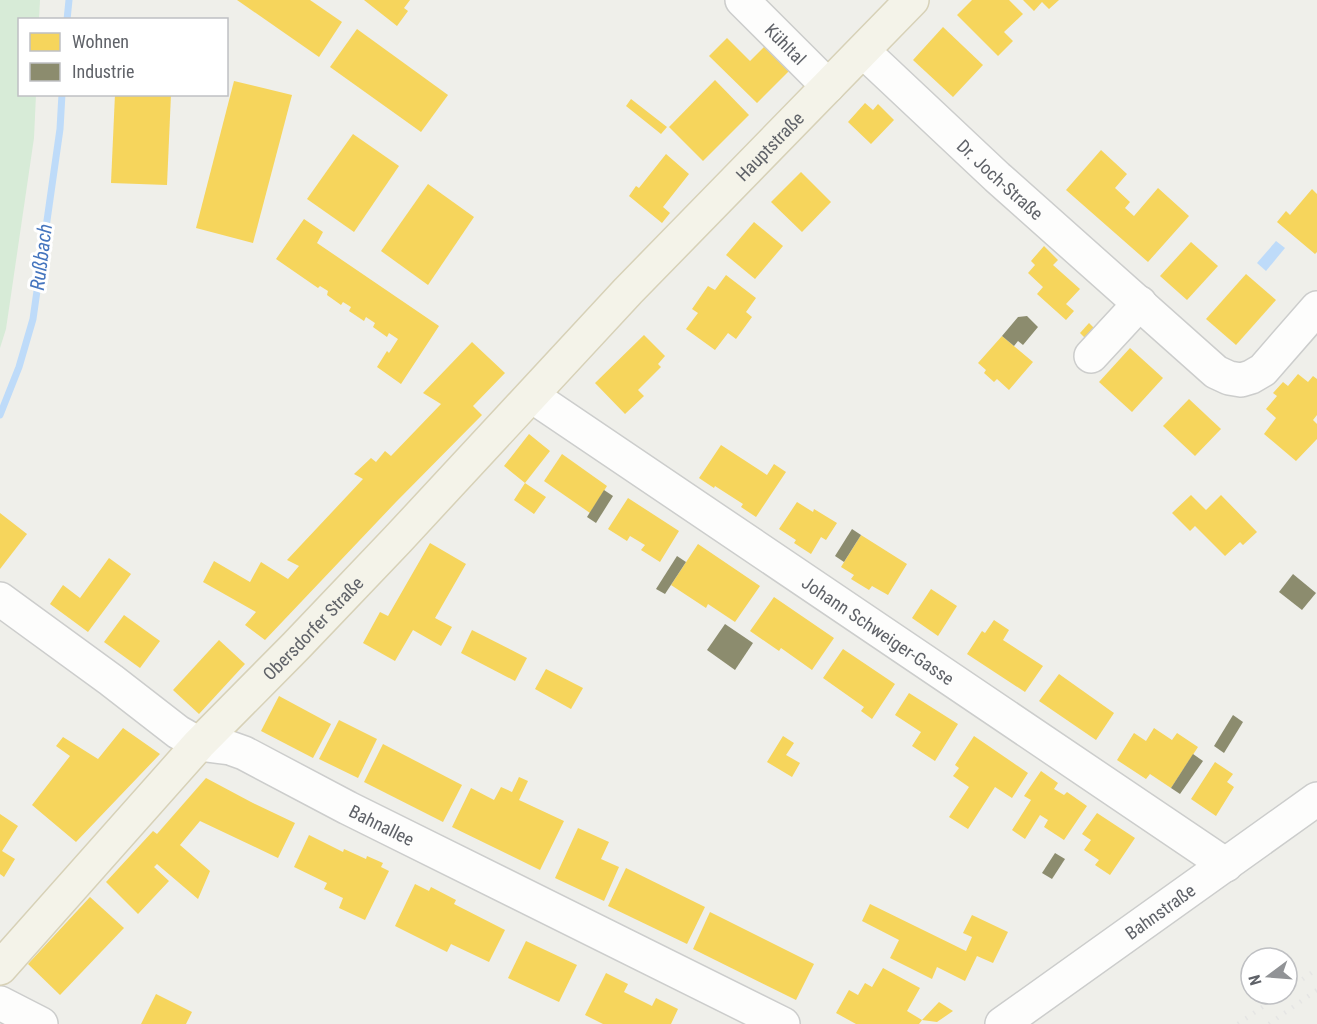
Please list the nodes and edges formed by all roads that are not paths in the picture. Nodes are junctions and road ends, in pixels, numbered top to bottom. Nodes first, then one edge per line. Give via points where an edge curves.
1 (742, 0) edge
2 (912, 0) edge
3 (863, 51) junction
4 (828, 86) junction
5 (628, 291) joint
6 (1140, 303) junction
7 (1317, 308) edge
8 (1091, 356) dead end
9 (532, 396) junction
10 (0, 600) edge
11 (199, 744) junction
12 (1317, 799) edge
13 (1226, 864) junction
14 (0, 968) edge
15 (0, 1003) edge
16 (41, 1024) edge
17 (783, 1024) edge
18 (1002, 1024) edge

1 - 4 street, Kühltal
2 - 3 main road, Hauptstraße
3 - 4 main road, Hauptstraße
3 - 6 street, Dr. Joch-Straße via 997,177
4 - 5 main road, Hauptstraße
5 - 9 main road, Obersdorfer Straße
6 - 7 street, Dr. Joch-Straße via 1216,372 1241,380 1263,370
6 - 8 street
9 - 11 main road, Obersdorfer Straße
9 - 13 street, Johann Schweiger-Gasse
10 - 11 street, Bahnallee
11 - 14 main road, Obersdorfer Straße
11 - 17 street, Bahnallee via 244,753
12 - 13 street, Bahnstraße
13 - 18 street, Bahnstraße
15 - 16 street

